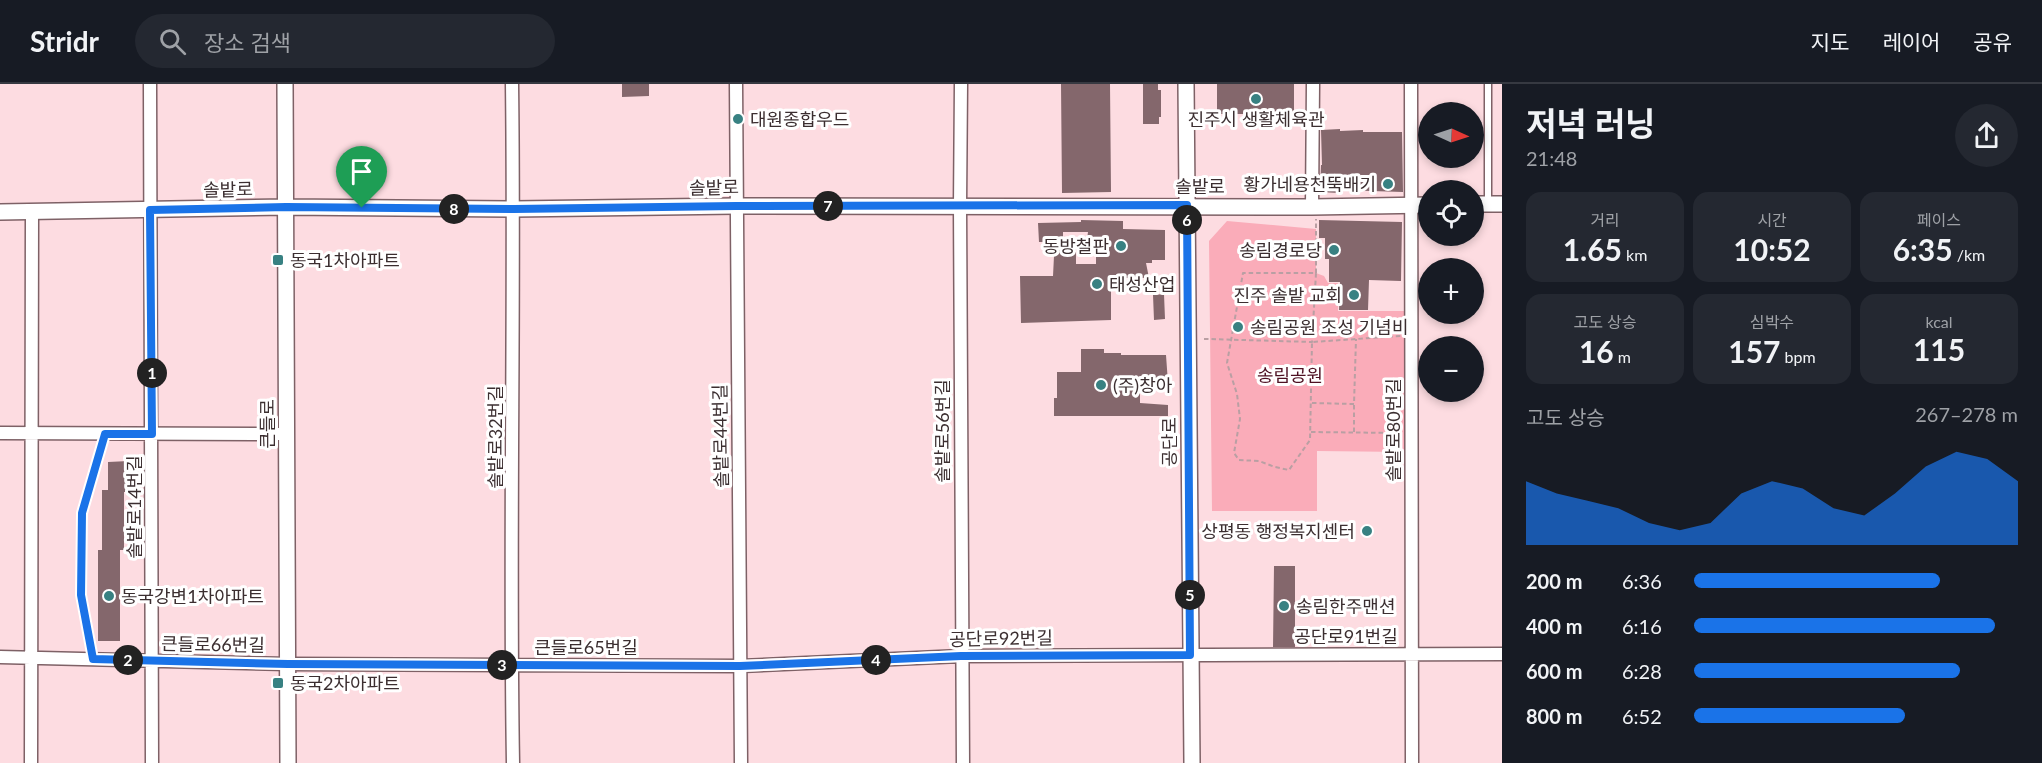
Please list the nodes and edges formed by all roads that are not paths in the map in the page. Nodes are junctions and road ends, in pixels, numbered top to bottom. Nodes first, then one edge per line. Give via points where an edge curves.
1 (150, 84) edge
2 (285, 84) edge
3 (512, 84) edge
4 (736, 84) edge
5 (961, 84) edge
6 (1186, 84) edge
7 (1313, 84) edge
8 (1411, 84) edge
9 (1488, 84) edge
10 (1488, 204) edge
11 (1187, 205) junction
12 (1411, 205) junction
13 (1418, 205) edge
14 (736, 206) junction
15 (960, 206) junction
16 (1314, 206) junction
17 (286, 207) junction
18 (514, 209) junction
19 (150, 210) junction
20 (0, 212) edge
21 (32, 212) junction
22 (0, 433) edge
23 (31, 433) junction
24 (105, 434) junction
25 (152, 434) junction
26 (287, 434) junction
27 (1412, 654) junction
28 (1502, 654) edge
29 (1190, 655) junction
30 (961, 656) junction
31 (0, 657) edge
32 (30, 658) junction
33 (93, 659) junction
34 (152, 661) junction
35 (288, 664) junction
36 (511, 665) junction
37 (740, 666) junction
38 (31, 763) edge
39 (152, 763) edge
40 (288, 763) edge
41 (513, 763) edge
42 (741, 763) edge
43 (963, 763) edge
44 (1192, 763) edge
45 (1412, 763) edge

1 - 19 street, 솔밭로14번길
2 - 17 street, 큰들로
3 - 18 street, 솔밭로32번길
4 - 14 street, 솔밭로44번길
5 - 15 street, 솔밭로56번길
6 - 11 street, 공단로
7 - 16 street
8 - 12 street, 솔밭로80번길
9 - 10 lane
11 - 15 street, 솔밭로
11 - 16 street, 솔밭로
11 - 29 street, 공단로
12 - 13 street, 솔밭로
12 - 16 street, 솔밭로
12 - 27 street, 솔밭로80번길
14 - 15 street, 솔밭로
14 - 18 street, 솔밭로
14 - 37 street, 솔밭로44번길
15 - 30 street, 솔밭로56번길
17 - 18 street, 솔밭로
17 - 19 street, 솔밭로
17 - 26 street, 큰들로
18 - 36 street, 솔밭로32번길
19 - 21 street, 솔밭로
19 - 25 street, 솔밭로14번길
20 - 21 street, 솔밭로
21 - 23 street
22 - 23 street
23 - 24 street
23 - 32 street
24 - 25 street
24 - 33 lane via 82,513 81,595
25 - 26 street
25 - 34 street, 솔밭로14번길
26 - 35 street, 큰들로
27 - 28 street, 공단로91번길
27 - 29 street, 공단로91번길
27 - 45 street, 솔밭로80번길
29 - 30 street, 공단로92번길
29 - 44 street, 공단로
30 - 37 street, 공단로92번길
30 - 43 street, 솔밭로56번길
31 - 32 street, 큰들로66번길
32 - 33 street, 큰들로66번길
32 - 38 street
33 - 34 street, 큰들로66번길
34 - 35 street, 큰들로66번길
34 - 39 street, 솔밭로14번길
35 - 36 street, 큰들로65번길
35 - 40 street, 큰들로
36 - 37 street, 큰들로65번길
36 - 41 street, 솔밭로32번길
37 - 42 street, 솔밭로44번길

